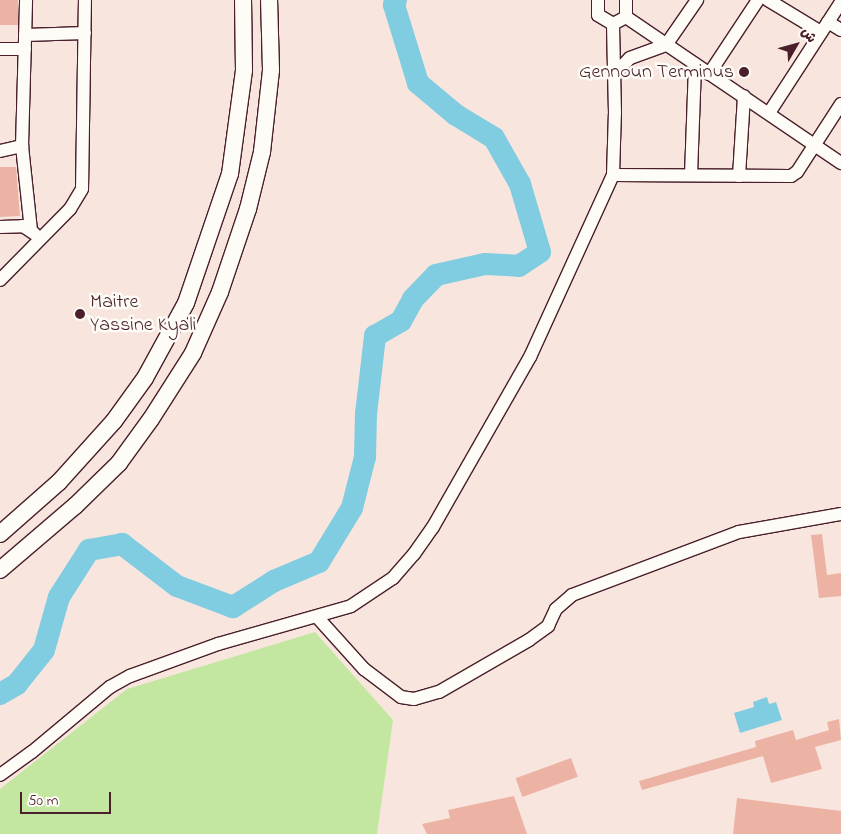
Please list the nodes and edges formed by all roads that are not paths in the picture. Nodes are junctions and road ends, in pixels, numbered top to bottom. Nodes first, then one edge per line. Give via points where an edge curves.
1 (26, 0) edge
2 (85, 0) edge
3 (243, 0) edge
4 (269, 0) edge
5 (598, 0) edge
6 (627, 0) edge
7 (696, 0) edge
8 (758, 0) edge
9 (768, 0) edge
10 (841, 2) edge
11 (626, 17) junction
12 (613, 24) junction
13 (825, 27) junction
14 (841, 30) edge
15 (85, 33) junction
16 (25, 35) junction
17 (666, 45) junction
18 (0, 49) edge
19 (25, 49) junction
20 (695, 64) junction
21 (709, 74) junction
22 (614, 75) junction
23 (744, 96) junction
24 (841, 104) edge
25 (769, 113) junction
26 (816, 145) junction
27 (22, 146) junction
28 (0, 151) edge
29 (841, 163) edge
30 (612, 175) junction
31 (691, 175) junction
32 (739, 176) junction
33 (0, 226) edge
34 (35, 235) junction
35 (0, 280) edge
36 (841, 514) edge
37 (0, 534) edge
38 (0, 570) edge
39 (318, 618) junction
40 (0, 775) edge

1 - 16 street
2 - 15 street
3 - 37 main road via 244,70 230,174 186,302 145,378 114,421 59,482
4 - 38 main road via 271,70 262,152 248,209 220,292 192,352 151,419 119,463 75,506
5 - 12 street via 598,15
6 - 11 street
7 - 17 street
8 - 21 street
9 - 13 street
10 - 13 street
11 - 12 street
11 - 17 street
12 - 22 street
13 - 14 street
13 - 25 street
15 - 16 street
15 - 34 street via 82,189 70,210
16 - 19 street
17 - 20 street
17 - 22 street via 630,58
18 - 19 street
19 - 27 street
20 - 21 street
20 - 31 street
21 - 23 street
22 - 30 street
23 - 25 street
23 - 32 street
24 - 26 street
25 - 26 street
26 - 29 street
26 - 32 street via 791,176
27 - 28 street
27 - 34 street
30 - 31 street
30 - 39 street via 530,357 433,527 393,578 351,606
31 - 32 street
33 - 34 street
34 - 35 street
36 - 39 street via 740,532 572,595 556,610 548,626 529,640 439,692 414,699 401,697 364,669
39 - 40 street via 218,644 130,676 110,687

